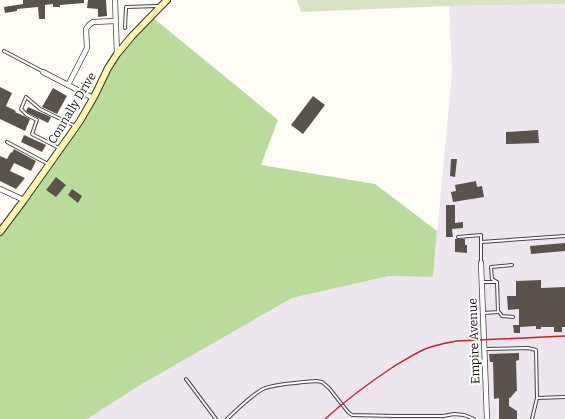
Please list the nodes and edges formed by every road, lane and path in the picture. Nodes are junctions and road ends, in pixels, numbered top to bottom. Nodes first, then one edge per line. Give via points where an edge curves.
1 (115, 0) edge
2 (167, 0) edge
3 (161, 6) junction
4 (116, 21) junction
5 (125, 28) dead end
6 (4, 51) dead end
7 (117, 54) junction
8 (43, 72) joint
9 (68, 85) junction
10 (93, 98) junction
11 (76, 127) junction
12 (7, 142) dead end
13 (60, 148) junction
14 (49, 164) junction
15 (0, 189) edge
16 (24, 200) junction
17 (0, 232) edge
18 (565, 236) edge
19 (458, 237) dead end
20 (481, 242) junction
21 (481, 263) joint
22 (512, 265) dead end
23 (482, 282) junction
24 (496, 282) junction
25 (498, 312) junction
26 (483, 313) junction
27 (513, 317) dead end
28 (485, 349) junction
29 (186, 379) dead end
30 (565, 397) edge
31 (538, 398) junction
32 (216, 419) edge
33 (227, 419) edge
34 (474, 419) edge
35 (487, 419) edge
36 (532, 419) edge

1 - 4 street
2 - 3 street, Connally Drive
3 - 5 lane via 126,7
3 - 7 street, Connally Drive
4 - 7 street
4 - 9 street via 93,22 86,29 87,48
6 - 8 lane
7 - 10 street, Connally Drive
8 - 9 street
9 - 10 street
10 - 11 street, Connally Drive
11 - 13 street, Connally Drive
11 - 13 lane via 40,109 26,97 21,109 37,120 32,134
12 - 14 lane
13 - 14 street, Connally Drive
14 - 16 street, Connally Drive
15 - 16 street
16 - 17 street, Connally Drive
18 - 20 lane
19 - 20 lane via 481,235
20 - 21 lane
21 - 23 street, Empire Avenue
22 - 24 lane via 491,267 492,279
23 - 24 lane
23 - 26 street, Empire Avenue
24 - 25 lane
25 - 26 lane
25 - 27 lane via 502,316
26 - 28 street, Empire Avenue
28 - 31 lane via 536,350
28 - 35 street, Empire Avenue
29 - 32 lane
30 - 31 lane
31 - 36 lane
33 - 34 lane via 246,401 271,386 316,381 329,388 352,415 454,414

